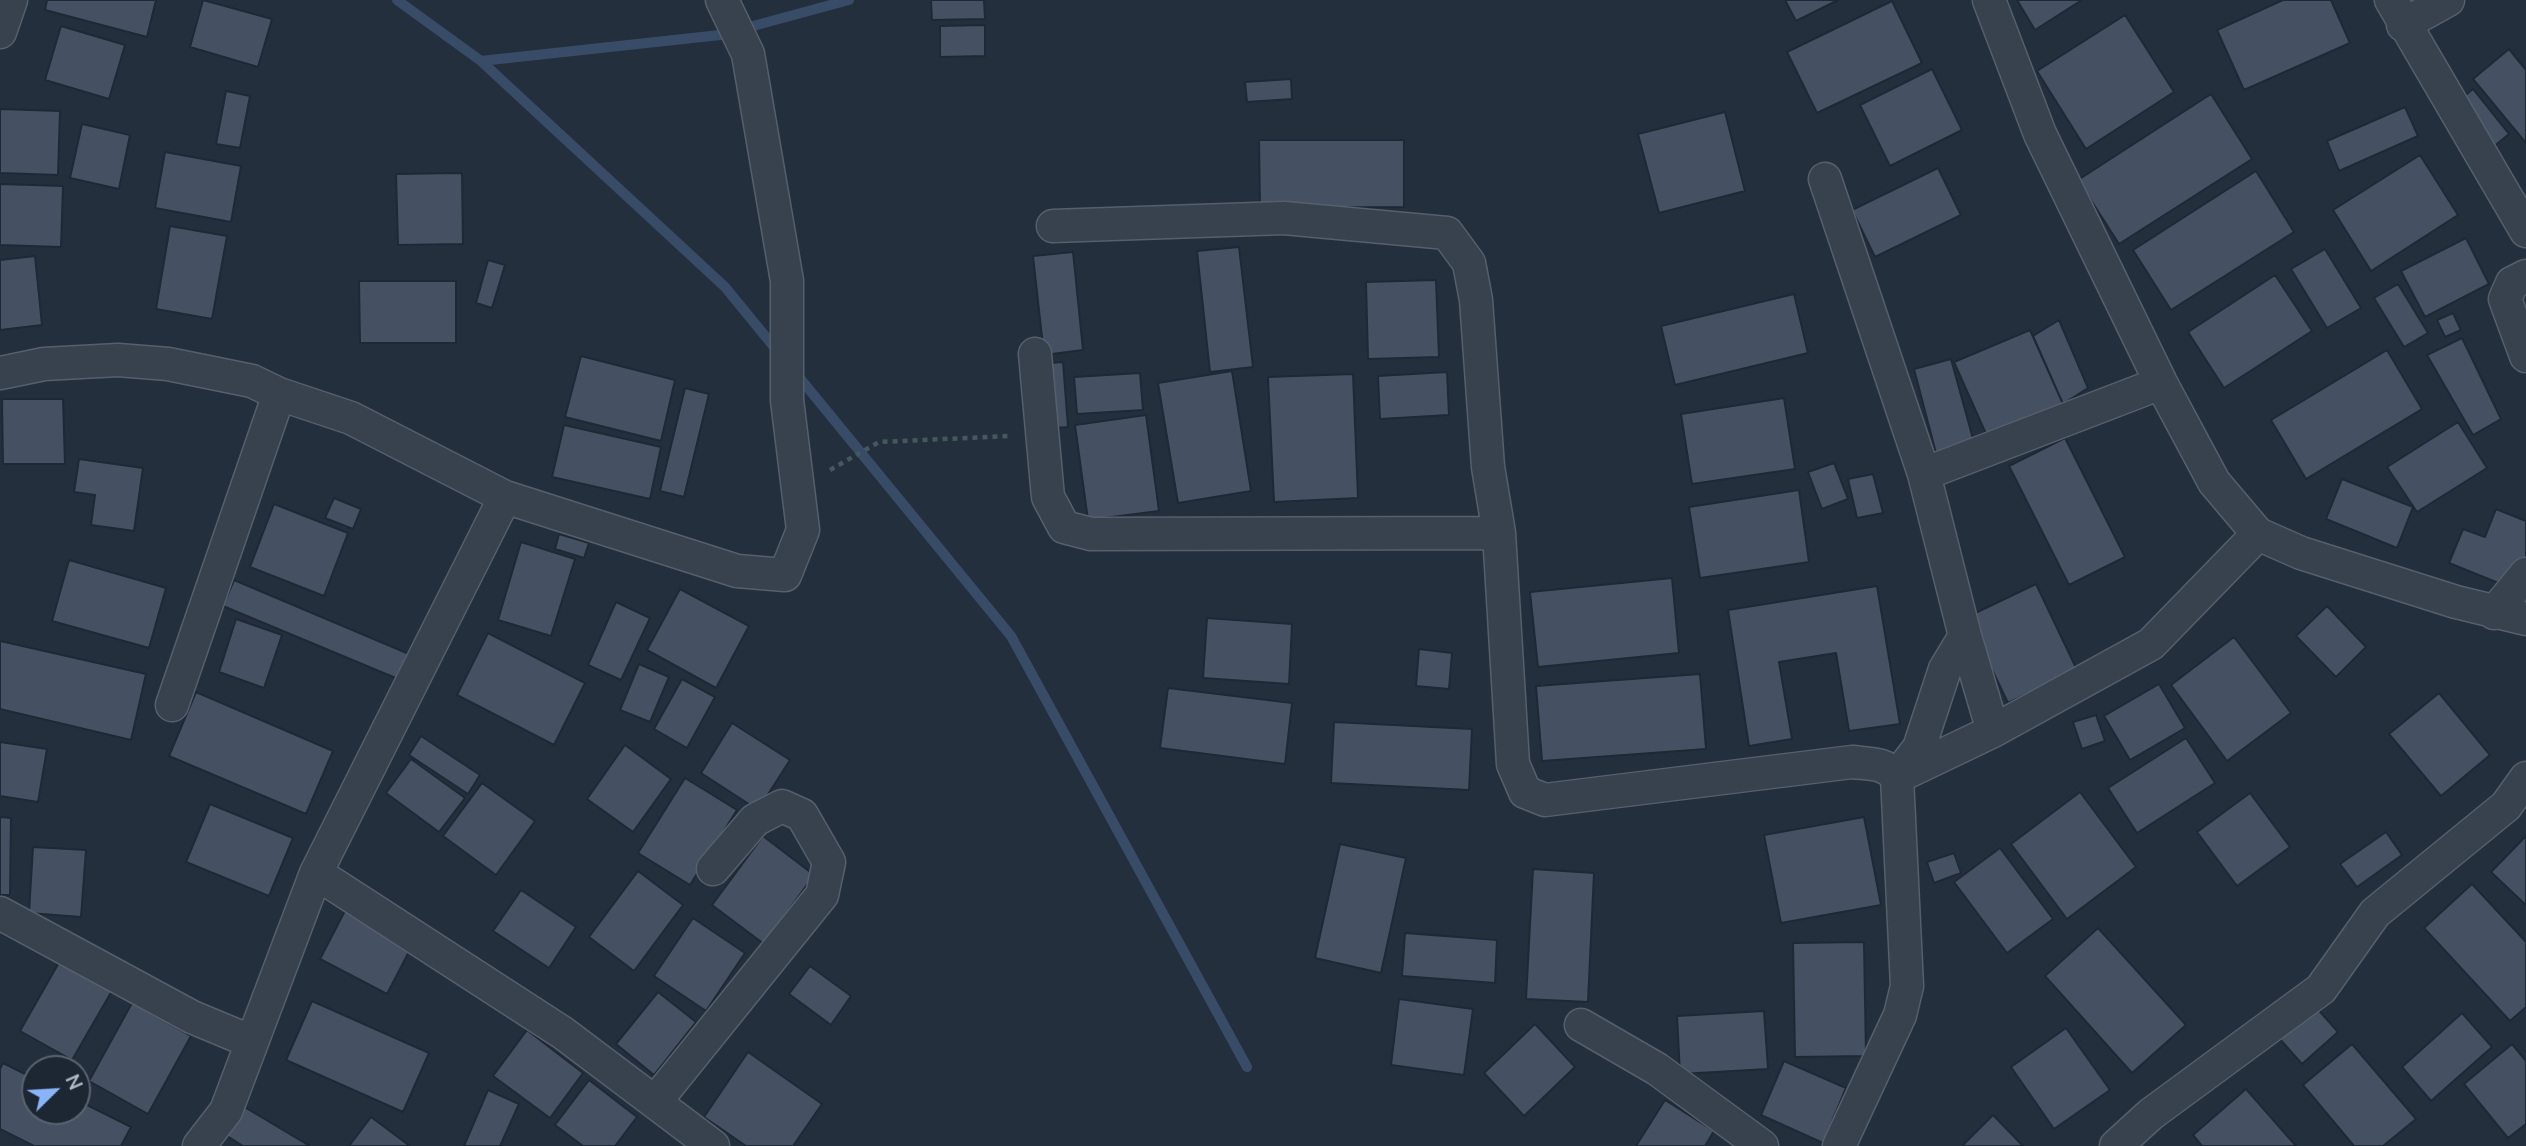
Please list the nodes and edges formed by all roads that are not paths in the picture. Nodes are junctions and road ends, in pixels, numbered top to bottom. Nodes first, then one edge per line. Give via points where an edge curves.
1 (11, 0) edge
2 (722, 0) edge
3 (1989, 0) edge
4 (2448, 0) edge
5 (2397, 13) edge
6 (0, 32) edge
7 (1825, 179) dead end
8 (2523, 216) edge
9 (1053, 226) dead end
10 (2526, 276) edge
11 (1035, 354) dead end
12 (2526, 356) edge
13 (0, 373) edge
14 (2161, 383) junction
15 (279, 394) junction
16 (1924, 474) junction
17 (505, 497) junction
18 (1499, 533) junction
19 (2258, 534) junction
20 (2526, 574) edge
21 (2494, 612) junction
22 (2526, 619) edge
23 (1965, 636) junction
24 (172, 705) dead end
25 (1993, 731) junction
26 (1897, 776) junction
27 (2526, 778) edge
28 (713, 869) dead end
29 (316, 873) junction
30 (0, 913) edge
31 (1581, 1025) dead end
32 (252, 1042) junction
33 (655, 1102) junction
34 (199, 1146) edge
35 (713, 1146) edge
36 (1762, 1146) edge
37 (1839, 1146) edge
38 (2116, 1146) edge

1 - 6 street
2 - 17 street via 748,54 787,281 787,400 803,530 785,575 737,571
3 - 14 street via 2040,134
4 - 5 street
5 - 8 street
7 - 16 street
9 - 18 street via 1284,218 1447,233 1469,263 1476,300 1488,467
10 - 12 street via 2512,283 2505,299
11 - 18 street via 1048,497 1064,527 1091,534
13 - 15 street via 56,363 118,360 168,364 252,381
14 - 16 street
14 - 19 street via 2214,482
15 - 17 street via 351,418
15 - 24 street
16 - 23 street
17 - 29 street
18 - 26 street via 1513,764 1525,792 1545,800 1852,762 1880,764
19 - 21 street via 2301,553
19 - 25 street via 2151,644
20 - 21 street
21 - 22 street
23 - 25 street
23 - 26 street via 1945,669 1919,748
25 - 26 street
26 - 37 street via 1907,986 1900,1014
27 - 38 street via 2506,806 2375,913 2321,989 2151,1114
28 - 33 street via 755,820 782,806 802,815 829,862 821,895
29 - 32 street
29 - 33 street via 563,1033
30 - 32 street via 192,1017
31 - 36 street via 1657,1069
32 - 34 street via 226,1111
33 - 35 street

